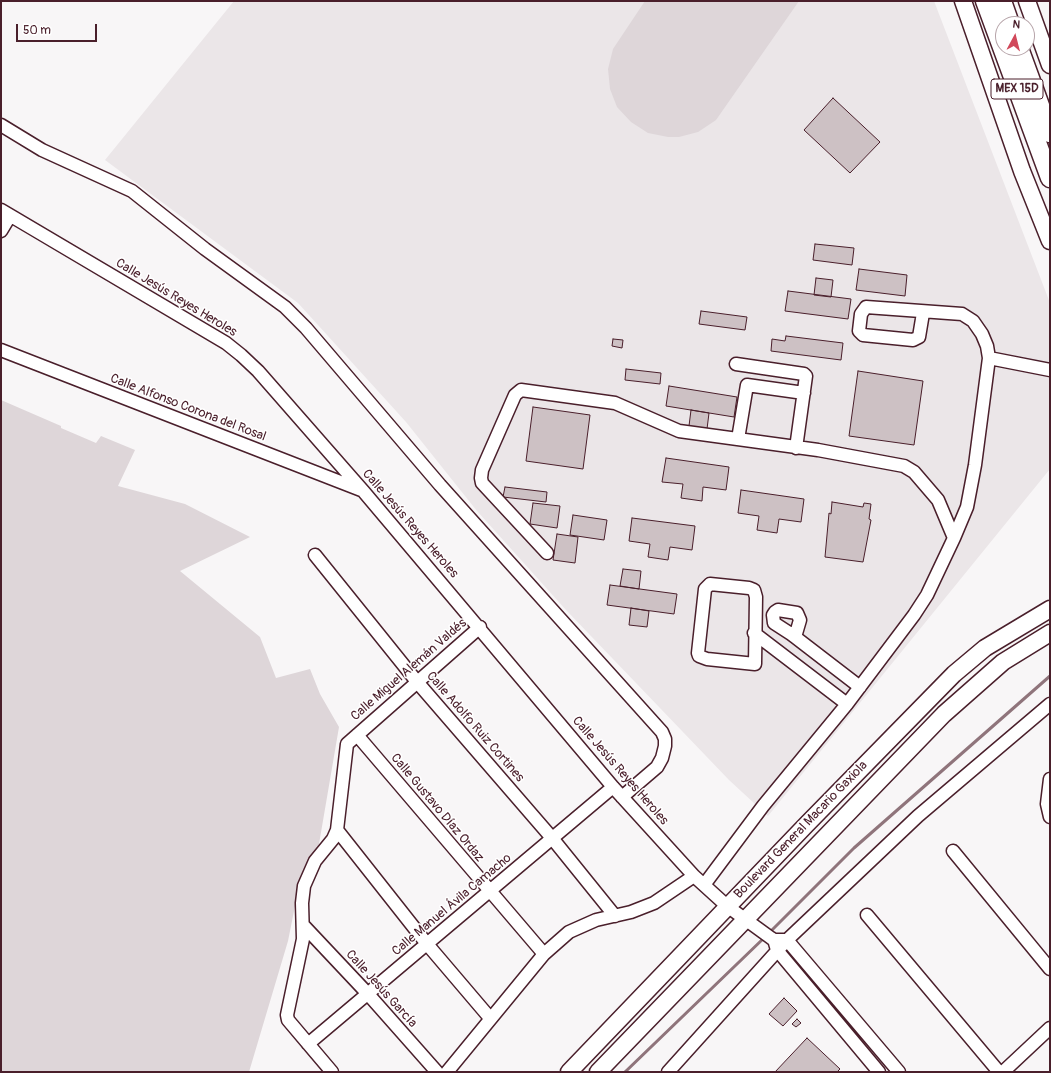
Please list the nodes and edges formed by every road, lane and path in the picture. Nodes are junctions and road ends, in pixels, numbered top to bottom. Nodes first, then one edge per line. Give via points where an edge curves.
1 (963, 1) edge
2 (985, 1) edge
3 (1002, 1) edge
4 (1027, 1) edge
5 (1007, 16) edge
6 (1022, 56) edge
7 (1050, 65) edge
8 (1, 125) edge
9 (1050, 133) edge
10 (1050, 178) edge
11 (6, 213) edge
12 (1, 231) edge
13 (1050, 241) edge
14 (923, 313) junction
15 (1, 350) edge
16 (989, 358) junction
17 (736, 364) dead end
18 (1050, 370) edge
19 (804, 393) junction
20 (738, 439) junction
21 (796, 448) junction
22 (364, 492) junction
23 (954, 538) junction
24 (547, 553) dead end
25 (315, 555) dead end
26 (1050, 609) edge
27 (480, 627) junction
28 (754, 633) junction
29 (1050, 633) edge
30 (795, 637) dead end
31 (418, 683) junction
32 (860, 686) junction
33 (847, 704) junction
34 (1050, 704) edge
35 (357, 735) junction
36 (1050, 779) edge
37 (613, 787) junction
38 (622, 797) junction
39 (1050, 816) edge
40 (337, 830) junction
41 (552, 838) junction
42 (953, 850) dead end
43 (694, 876) junction
44 (704, 885) junction
45 (490, 891) junction
46 (727, 906) junction
47 (867, 915) dead end
48 (615, 916) junction
49 (750, 923) junction
50 (304, 926) junction
51 (787, 940) junction
52 (774, 942) junction
53 (427, 944) junction
54 (544, 954) junction
55 (1050, 969) edge
56 (368, 994) junction
57 (490, 1018) junction
58 (1050, 1028) edge
59 (308, 1044) junction
60 (332, 1072) edge
61 (437, 1072) edge
62 (447, 1072) edge
63 (569, 1072) edge
64 (598, 1072) edge
65 (668, 1072) edge
66 (879, 1072) edge
67 (899, 1072) edge
68 (999, 1072) edge
69 (1003, 1072) edge

1 - 13 main road via 1022,171
2 - 10 highway, MEX 15D
3 - 5 highway
4 - 7 main road
6 - 9 highway, MEX 15D
8 - 38 street via 42,150 132,191 285,307 306,328 440,485 662,732 665,746 657,768
11 - 12 street
11 - 22 street, Calle Jesús Reyes Heroles via 236,351 258,371
14 - 14 street via 866,307 861,314 859,331 864,335 913,340 919,337
14 - 16 street via 962,314 973,321 982,334
15 - 22 street, Calle Alfonso Corona del Rosal
16 - 18 street
16 - 23 street via 970,493
17 - 19 street via 804,374
19 - 20 street via 747,385
19 - 21 street
20 - 21 street
20 - 24 street via 679,431 626,406 604,400 526,390 517,392 482,470 481,478 482,483
21 - 23 street via 904,466 914,472 938,500
22 - 27 street, Calle Jesús Reyes Heroles
23 - 32 street via 927,595
25 - 31 street, Calle Adolfo Ruiz Cortines
26 - 46 main road, Boulevard General Macario Gaxiola via 985,648 954,674
27 - 31 street, Calle Miguel Alemán Valdés
27 - 37 street, Calle Jesús Reyes Heroles
28 - 28 street via 754,590 710,584 706,586 699,656 755,664
28 - 33 street
29 - 49 main road, Boulevard General Macario Gaxiola via 1003,662 974,686 939,720
30 - 32 street
31 - 35 street, Calle Miguel Alemán Valdés
31 - 41 street, Calle Adolfo Ruiz Cortines
32 - 33 street
33 - 44 street via 763,806
34 - 51 street via 918,816
35 - 40 street, Calle Miguel Alemán Valdés via 346,747
35 - 45 street, Calle Gustavo Díaz Ordaz
36 - 39 street via 1046,804
37 - 38 street, Calle Jesús Reyes Heroles
37 - 41 street, Calle Manuel Ávila Camacho
38 - 43 street, Calle Jesús Reyes Heroles
40 - 50 street via 307,876 302,894
40 - 53 street
41 - 45 street, Calle Manuel Ávila Camacho
41 - 48 street, Calle Adolfo Ruiz Cortines
42 - 55 street
43 - 44 street, Calle Jesús Reyes Heroles
43 - 48 street via 654,903
44 - 46 street, Calle Jesús Reyes Heroles
45 - 53 street, Calle Manuel Ávila Camacho
45 - 54 street, Calle Gustavo Díaz Ordaz
46 - 49 street, Calle Jesús Reyes Heroles
46 - 63 main road, Boulevard General Macario Gaxiola
47 - 68 street
48 - 54 street via 576,928
49 - 52 street, Calle Jesús Reyes Heroles
49 - 64 main road, Boulevard General Macario Gaxiola
50 - 56 street, Calle Jesús García
50 - 59 street via 302,948 287,1015 288,1020
51 - 52 street
51 - 67 street
52 - 65 street
52 - 66 street, Calle Jesús Reyes Heroles
53 - 56 street, Calle Manuel Ávila Camacho
53 - 57 street
54 - 57 street
56 - 59 street, Calle Manuel Ávila Camacho
56 - 61 street, Calle Jesús García
57 - 62 street
58 - 69 street
59 - 60 street

